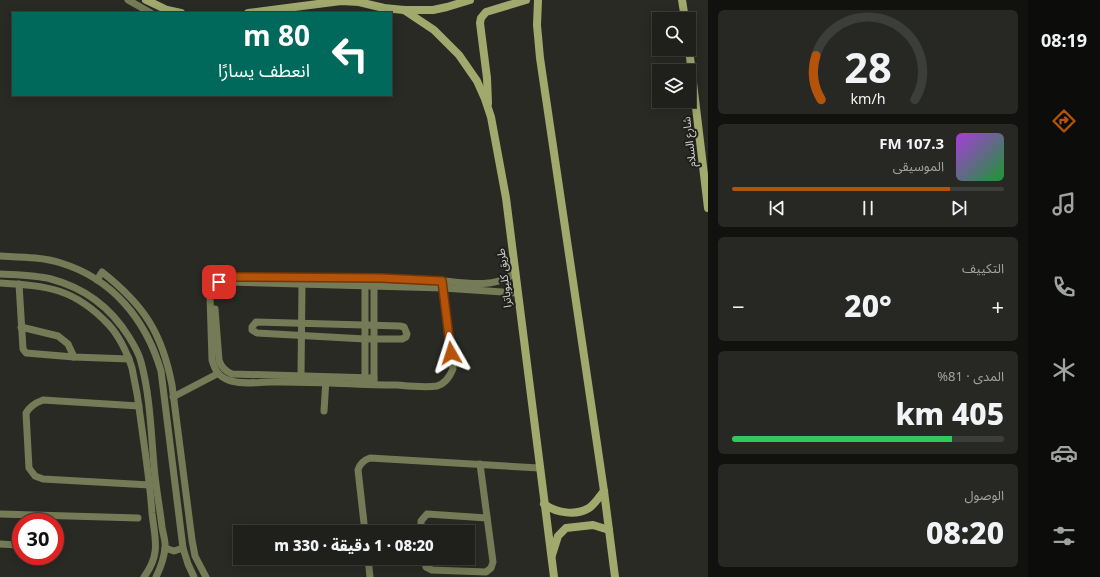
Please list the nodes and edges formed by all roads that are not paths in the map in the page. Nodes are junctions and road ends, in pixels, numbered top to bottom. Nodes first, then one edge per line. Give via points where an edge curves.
1 (128, 0) edge
2 (146, 0) edge
3 (470, 0) edge
4 (526, 0) edge
5 (538, 0) edge
6 (682, 0) edge
7 (333, 1) edge
8 (358, 1) edge
9 (404, 10) junction
10 (149, 12) edge
11 (176, 12) edge
12 (266, 12) edge
13 (684, 12) edge
14 (690, 56) edge
15 (488, 108) junction
16 (708, 208) edge
17 (0, 256) edge
18 (515, 273) junction
19 (0, 274) edge
20 (97, 280) junction
21 (285, 281) junction
22 (325, 281) junction
23 (365, 282) junction
24 (374, 282) junction
25 (0, 283) edge
26 (302, 283) junction
27 (19, 284) junction
28 (442, 284) junction
29 (517, 293) junction
30 (302, 323) junction
31 (365, 326) junction
32 (374, 326) junction
33 (21, 327) junction
34 (302, 335) junction
35 (365, 339) junction
36 (374, 339) junction
37 (74, 357) junction
38 (129, 359) junction
39 (217, 369) junction
40 (241, 374) junction
41 (301, 376) junction
42 (231, 377) junction
43 (269, 379) junction
44 (326, 380) junction
45 (365, 381) junction
46 (241, 382) junction
47 (374, 382) junction
48 (173, 397) junction
49 (139, 406) junction
50 (324, 411) dead end
51 (480, 464) junction
52 (173, 466) junction
53 (182, 466) junction
54 (539, 468) junction
55 (152, 475) junction
56 (150, 485) junction
57 (604, 491) junction
58 (544, 504) junction
59 (0, 514) edge
60 (12, 516) edge
61 (64, 518) edge
62 (138, 518) dead end
63 (487, 518) junction
64 (364, 525) edge
65 (421, 525) edge
66 (609, 530) junction
67 (0, 544) edge
68 (12, 545) edge
69 (165, 548) junction
70 (183, 548) junction
71 (551, 557) junction
72 (369, 565) edge
73 (425, 565) edge
74 (144, 577) edge
75 (156, 577) edge
76 (194, 577) edge
77 (206, 577) edge
78 (370, 577) edge
79 (553, 577) edge
80 (615, 577) edge

1 - 10 street
2 - 11 main road
3 - 9 main road via 433,10
4 - 15 main road via 486,12 481,18
5 - 57 main road via 539,52
6 - 13 main road
7 - 8 main road
7 - 12 main road
8 - 9 main road
9 - 15 main road, طريق كليوباترا via 434,30 458,54 477,81
14 - 16 main road, شارع السلام
15 - 18 main road, طريق كليوباترا via 503,182
17 - 20 street via 61,263
18 - 28 street via 491,284
18 - 29 main road, طريق كليوباترا
19 - 55 street via 50,279 71,286 98,302 122,325 141,362 150,423
20 - 48 street via 102,272 136,303 150,321 167,362
20 - 52 street via 133,313 153,347 161,371
21 - 22 street
21 - 26 street
21 - 39 street via 230,279 212,290
22 - 23 street
22 - 26 street
23 - 24 street
23 - 31 street
24 - 28 street
24 - 32 street
25 - 27 street
26 - 30 street
27 - 33 street
27 - 38 street via 57,289 94,310 111,327
28 - 29 street
28 - 47 street via 452,368 448,378 435,386
29 - 54 main road, طريق كليوباترا
30 - 31 street
30 - 34 street
30 - 34 street via 256,322 252,327 257,333
31 - 32 street
31 - 35 street
32 - 36 street
32 - 36 street via 400,326 407,334 402,339
33 - 37 street via 58,336 68,344
33 - 37 street via 23,351 26,354
34 - 35 street
34 - 41 street
35 - 36 street
35 - 45 street
36 - 47 street
37 - 38 street
38 - 49 street
39 - 42 street
39 - 48 street
40 - 42 street
40 - 43 street
40 - 46 street
41 - 43 street
41 - 44 street
42 - 46 street
43 - 44 street
43 - 46 street
44 - 45 street
44 - 50 street
45 - 47 street
48 - 53 street
49 - 55 street
49 - 56 street via 43,400 36,402 26,414 29,468 34,476 43,479
51 - 54 street
51 - 63 street
51 - 64 street via 370,458 366,460 358,470
52 - 53 street
52 - 70 street
53 - 77 street via 195,556
54 - 58 main road, طريق كليوباترا
55 - 56 street
55 - 69 street
56 - 74 street via 155,551 152,564
57 - 58 main road via 593,505 583,510 563,513
57 - 66 main road
58 - 71 main road, طريق كليوباترا
59 - 60 street
61 - 62 street
63 - 65 street via 427,514
63 - 73 street via 493,562 489,570 432,570
66 - 71 main road via 593,525 566,528 558,536
66 - 80 main road
67 - 68 street
69 - 70 street via 174,551
69 - 75 street
70 - 76 street
71 - 79 main road, طريق كليوباترا
72 - 78 street

